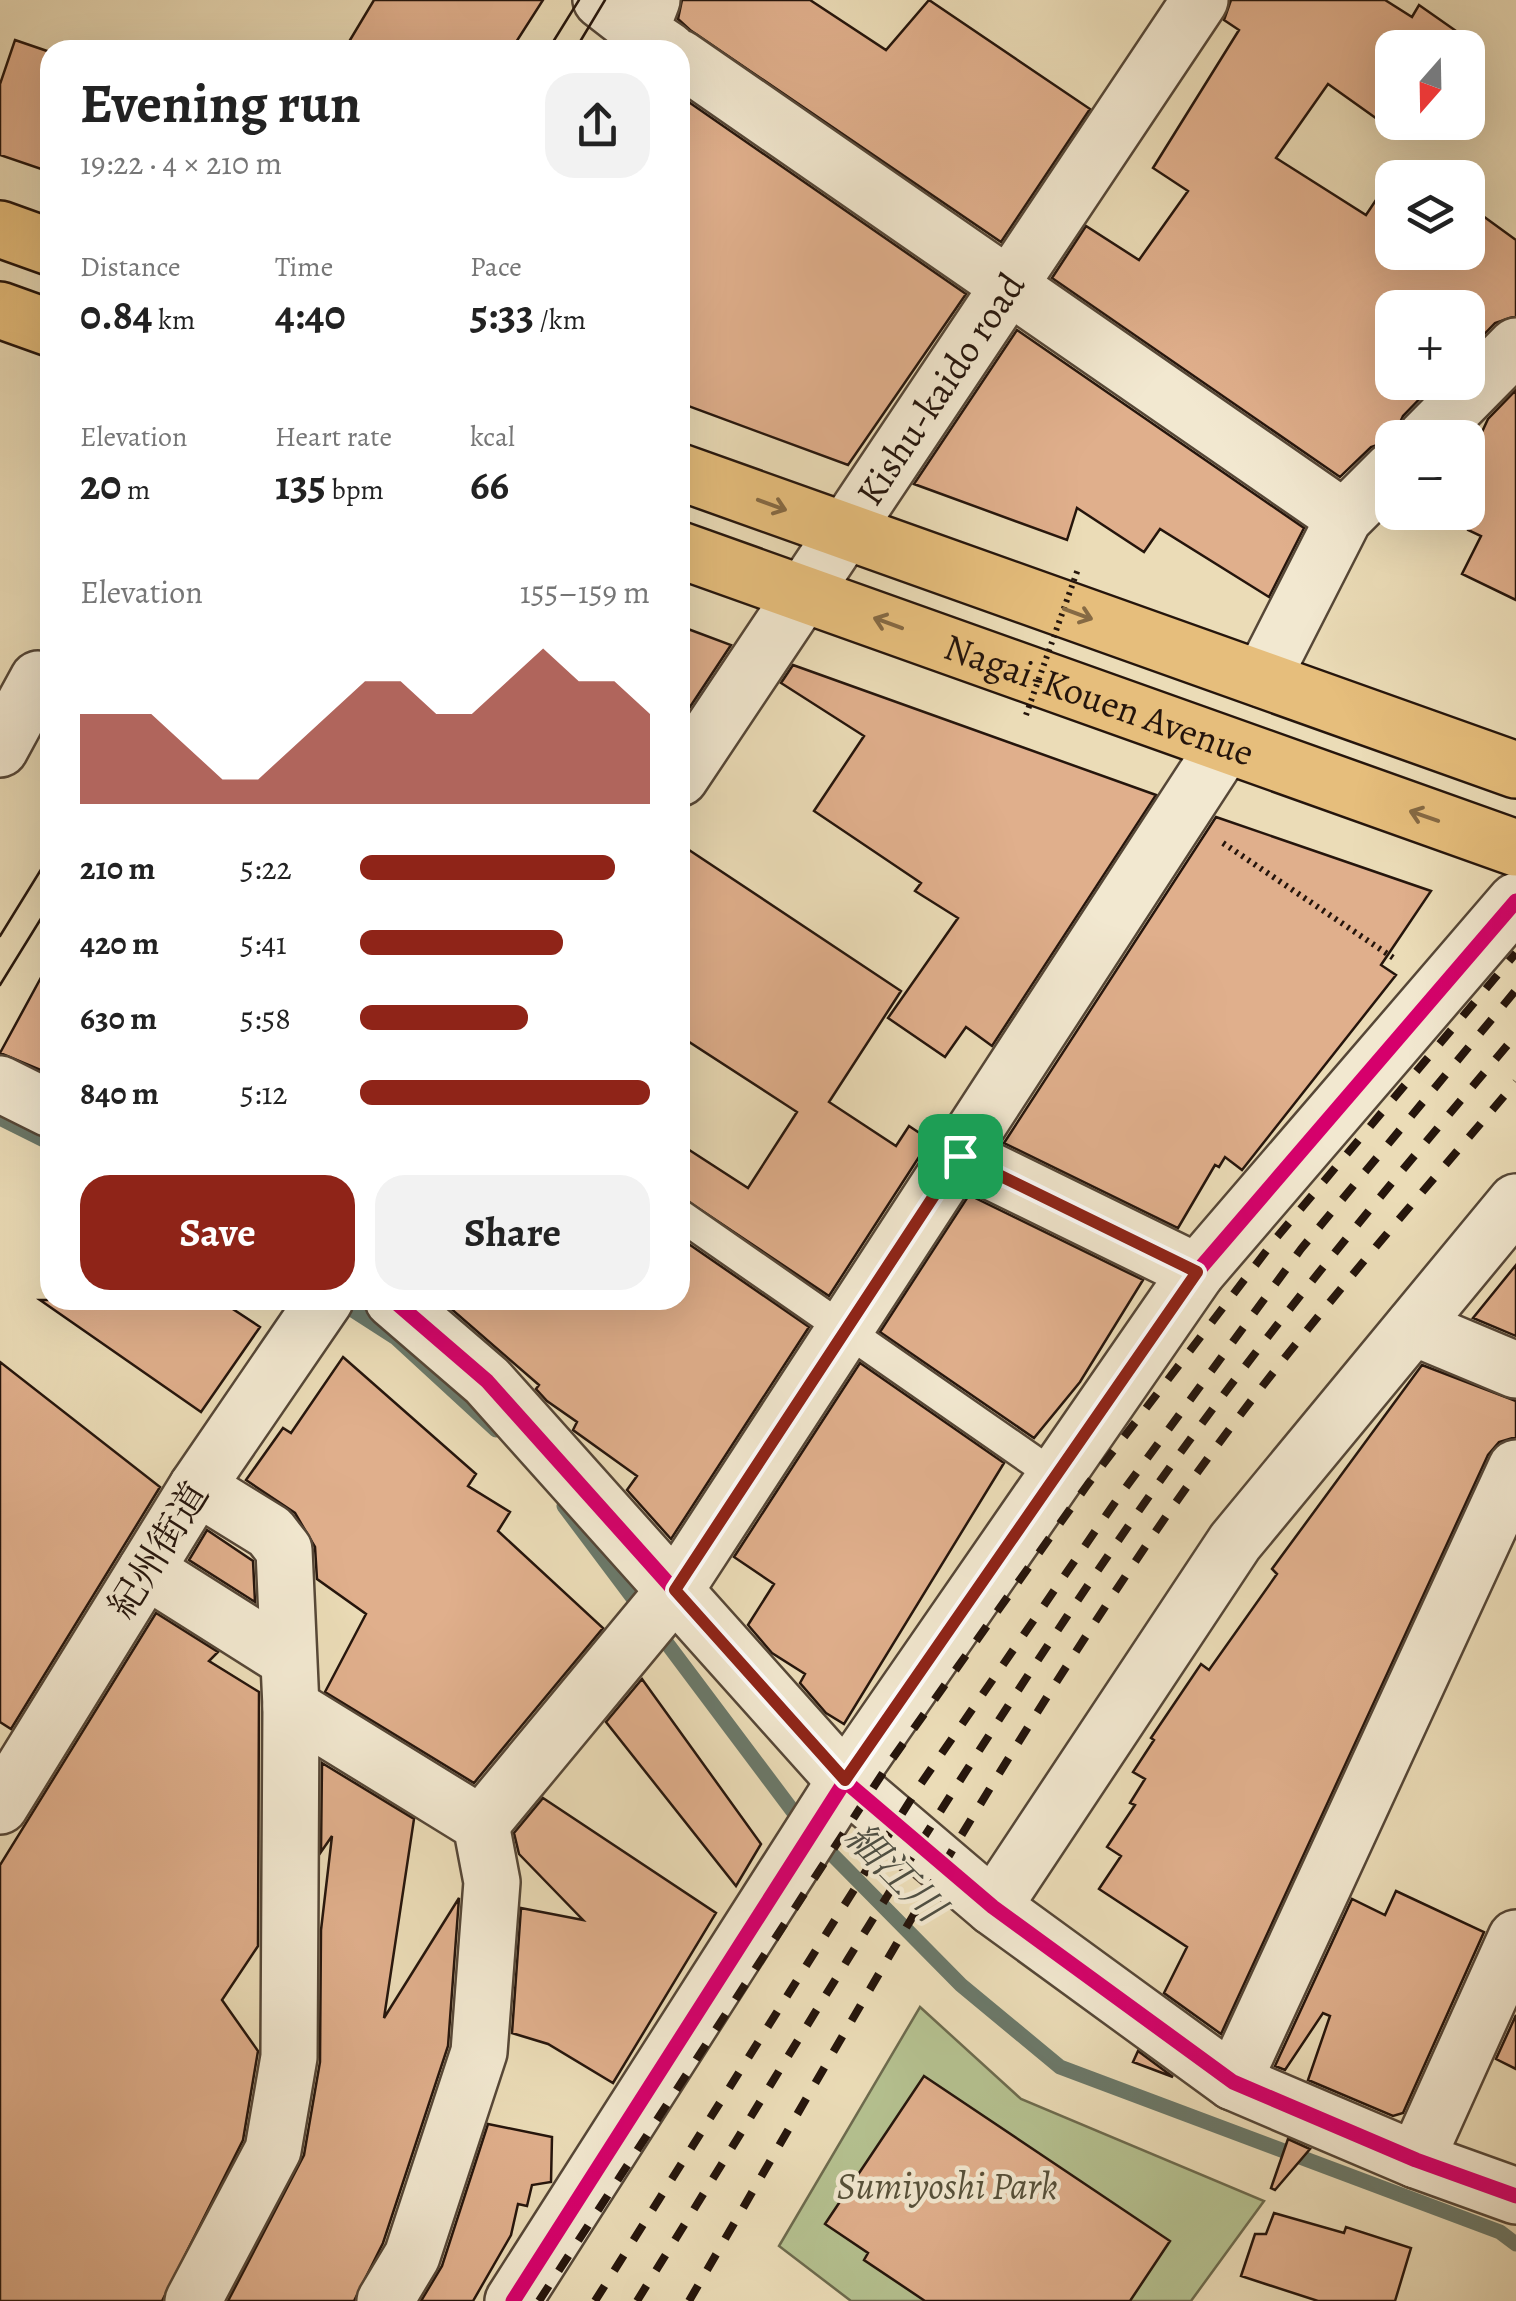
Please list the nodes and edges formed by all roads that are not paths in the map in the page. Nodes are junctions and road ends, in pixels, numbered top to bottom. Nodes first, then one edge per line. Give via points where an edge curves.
1 (601, 0) edge
2 (1200, 0) edge
3 (661, 36) edge
4 (690, 57) edge
5 (0, 229) edge
6 (40, 243) edge
7 (1006, 285) junction
8 (0, 310) edge
9 (40, 324) edge
10 (1516, 346) edge
11 (1442, 420) edge
12 (690, 476) edge
13 (1375, 487) edge
14 (1344, 518) junction
15 (846, 532) junction
16 (690, 553) edge
17 (806, 594) junction
18 (38, 679) dead end
19 (1262, 679) junction
20 (1224, 747) junction
21 (0, 750) edge
22 (690, 763) edge
23 (1516, 770) edge
24 (1516, 848) edge
25 (1516, 901) edge
26 (0, 1084) edge
27 (40, 1104) edge
28 (960, 1156) junction
29 (1516, 1202) edge
30 (690, 1222) edge
31 (1197, 1272) junction
32 (405, 1310) edge
33 (315, 1313) edge
34 (1413, 1326) junction
35 (847, 1330) junction
36 (1516, 1370) edge
37 (1516, 1468) edge
38 (1056, 1476) junction
39 (197, 1487) junction
40 (146, 1570) junction
41 (674, 1591) junction
42 (289, 1683) junction
43 (838, 1792) junction
44 (0, 1806) edge
45 (481, 1824) junction
46 (993, 1906) junction
47 (1516, 1938) edge
48 (1233, 2082) junction
49 (1416, 2160) junction
50 (1516, 2196) edge
51 (194, 2301) edge
52 (385, 2301) edge
53 (513, 2301) edge

1 - 3 street
2 - 7 street, Kishu-kaido road
4 - 7 street
5 - 6 highway
7 - 14 street
7 - 15 street, Kishu-kaido road
8 - 9 highway
10 - 11 street
12 -> 15 highway, Nagai-Kouen Avenue
13 - 14 street
14 - 19 street
15 - 17 street, Kishu-kaido road
15 -> 19 highway, Nagai-Kouen Avenue
16 - 17 highway, Nagai-Kouen Avenue
20 -> 17 highway, Nagai-Kouen Avenue
17 - 22 street, Kishu-kaido road
18 - 21 street
19 - 23 highway, Nagai-Kouen Avenue
24 -> 20 highway, Nagai-Kouen Avenue
20 - 28 street
25 - 31 street
26 - 27 street
28 - 31 street
28 - 35 street
29 - 34 street
30 - 35 lane
31 - 38 street
32 - 41 street via 487,1380
33 - 39 street, 紀州街道
34 - 36 street
34 - 46 street via 1235,1542
35 - 38 lane
35 - 41 street
37 - 48 street
38 - 43 street
39 - 40 street, 紀州街道
39 - 42 street via 270,1532 284,1550
40 - 42 street
40 - 44 street, 紀州街道
41 - 43 street
41 - 45 street
42 - 45 street
42 - 51 street via 289,2058 274,2150
43 - 46 street
43 - 53 street
45 - 52 street via 492,1882 478,2052 412,2256
46 - 48 street
47 - 49 street
48 - 49 street
49 - 50 street

